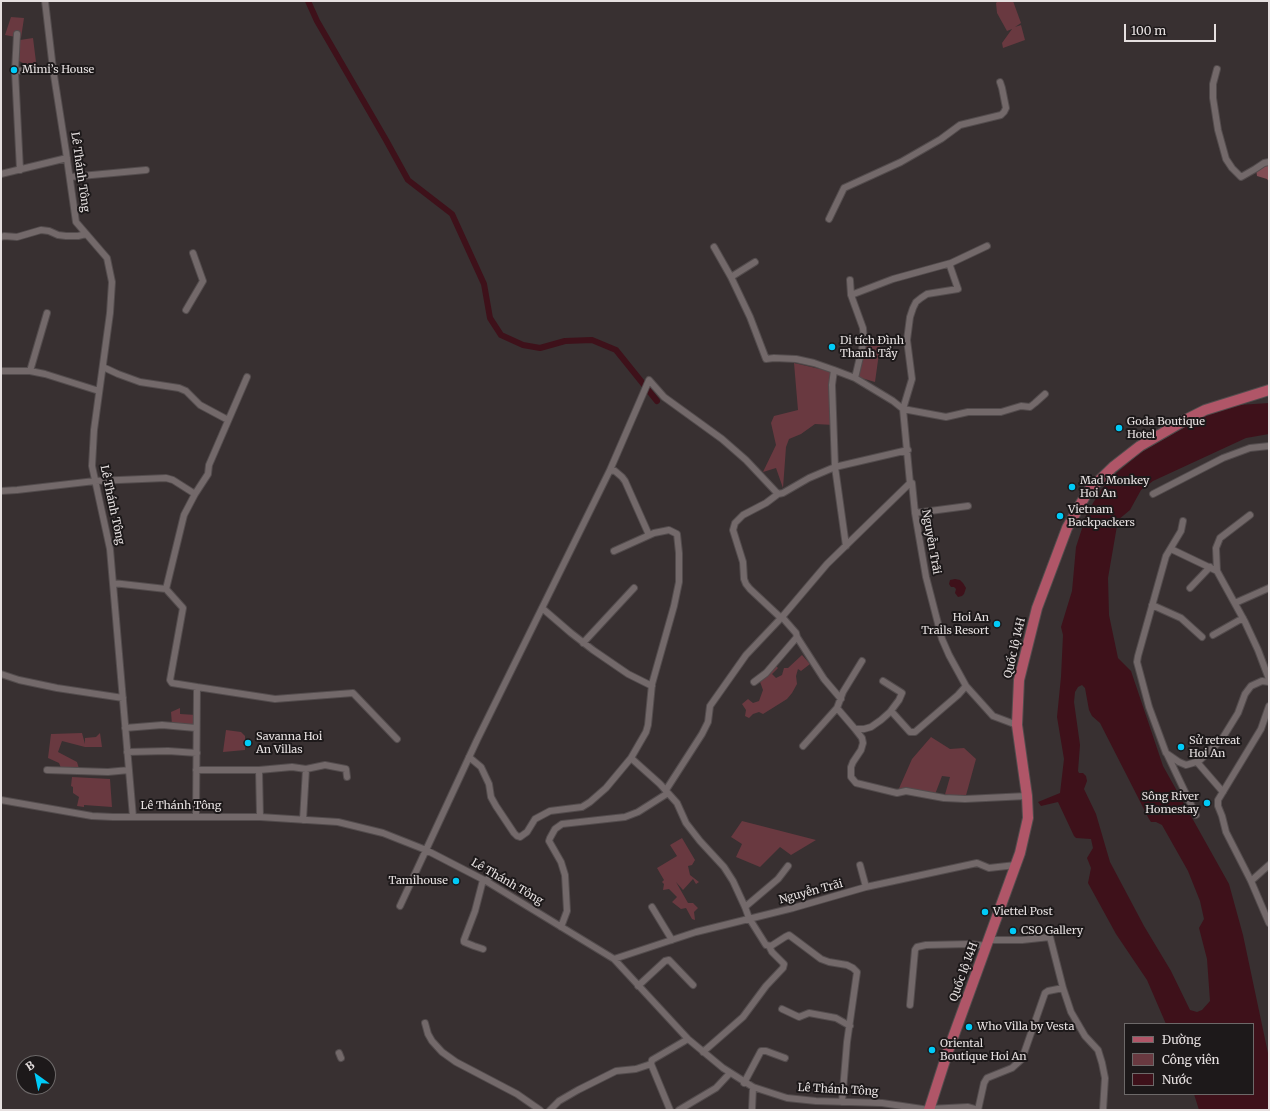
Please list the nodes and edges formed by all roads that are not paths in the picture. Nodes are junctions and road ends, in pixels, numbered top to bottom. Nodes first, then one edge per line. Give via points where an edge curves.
1 (45, 1) edge
2 (17, 34) dead end
3 (1217, 69) dead end
4 (52, 70) junction
5 (15, 71) junction
6 (1000, 82) dead end
7 (67, 158) junction
8 (1269, 162) edge
9 (20, 170) junction
10 (146, 170) dead end
11 (1, 174) edge
12 (70, 177) junction
13 (829, 220) dead end
14 (86, 234) junction
15 (1, 237) edge
16 (987, 246) dead end
17 (714, 247) dead end
18 (193, 253) dead end
19 (755, 262) dead end
20 (951, 263) junction
21 (731, 277) junction
22 (850, 280) dead end
23 (851, 295) junction
24 (186, 310) dead end
25 (47, 313) dead end
26 (102, 367) junction
27 (834, 370) junction
28 (1, 371) edge
29 (30, 371) junction
30 (247, 377) dead end
31 (855, 378) junction
32 (1269, 390) edge
33 (99, 391) junction
34 (1045, 394) dead end
35 (904, 409) junction
36 (228, 420) junction
37 (1269, 446) edge
38 (908, 450) junction
39 (835, 467) junction
40 (610, 470) junction
41 (95, 481) junction
42 (910, 484) junction
43 (1, 491) edge
44 (195, 494) junction
45 (778, 494) junction
46 (1153, 494) dead end
47 (968, 506) dead end
48 (915, 513) junction
49 (1250, 514) dead end
50 (1183, 521) dead end
51 (649, 535) junction
52 (846, 546) junction
53 (1171, 549) junction
54 (614, 551) dead end
55 (1210, 568) junction
56 (1217, 571) junction
57 (113, 583) junction
58 (634, 588) dead end
59 (1190, 588) dead end
60 (1269, 588) edge
61 (166, 589) junction
62 (1235, 603) junction
63 (1152, 605) junction
64 (542, 608) junction
65 (781, 617) junction
66 (1243, 618) junction
67 (1213, 635) dead end
68 (796, 637) junction
69 (1202, 637) dead end
70 (583, 643) junction
71 (862, 661) dead end
72 (1, 674) edge
73 (1269, 680) edge
74 (883, 681) dead end
75 (754, 682) dead end
76 (652, 686) junction
77 (966, 686) junction
78 (197, 688) junction
79 (123, 698) junction
80 (841, 699) junction
81 (1269, 706) edge
82 (837, 708) junction
83 (890, 712) junction
84 (1017, 725) junction
85 (126, 728) junction
86 (196, 728) junction
87 (855, 729) junction
88 (397, 740) dead end
89 (803, 746) dead end
90 (127, 752) junction
91 (197, 752) junction
92 (1166, 753) junction
93 (469, 757) junction
94 (631, 758) junction
95 (1197, 762) junction
96 (306, 769) junction
97 (47, 770) dead end
98 (129, 770) junction
99 (196, 770) junction
100 (259, 770) junction
101 (347, 777) dead end
102 (667, 791) junction
103 (1223, 792) junction
104 (1027, 796) junction
105 (1, 800) edge
106 (1196, 815) dead end
107 (133, 817) junction
108 (196, 817) junction
109 (260, 817) junction
110 (303, 820) junction
111 (426, 850) junction
112 (860, 865) dead end
113 (1016, 865) junction
114 (1269, 865) edge
115 (788, 866) dead end
116 (495, 871) dead end
117 (485, 880) junction
118 (1251, 881) junction
119 (866, 887) junction
120 (400, 906) dead end
121 (652, 907) dead end
122 (745, 907) junction
123 (749, 918) junction
124 (1269, 923) edge
125 (561, 927) junction
126 (672, 940) junction
127 (987, 943) junction
128 (768, 946) junction
129 (483, 949) dead end
130 (614, 959) junction
131 (693, 985) dead end
132 (638, 986) junction
133 (1063, 988) junction
134 (910, 1006) dead end
135 (782, 1009) dead end
136 (425, 1023) dead end
137 (850, 1026) junction
138 (688, 1039) junction
139 (703, 1052) junction
140 (785, 1058) dead end
141 (651, 1064) junction
142 (730, 1073) junction
143 (744, 1083) junction
144 (752, 1087) junction
145 (842, 1102) junction
146 (540, 1110) edge
147 (550, 1110) edge
148 (670, 1110) edge
149 (679, 1110) edge
150 (752, 1110) edge
151 (929, 1110) edge
152 (976, 1110) edge
153 (1103, 1110) edge

1 - 4 street, Lê Thánh Tông
2 - 5 street
3 - 8 street via 1213,98 1226,159 1241,177
4 - 5 street
4 - 7 street, Lê Thánh Tông
5 - 9 street
6 - 13 street via 1006,108 1001,115 960,125 901,162 844,188
7 - 9 street
7 - 12 street, Lê Thánh Tông
9 - 11 street
10 - 12 street
12 - 14 street, Lê Thánh Tông via 76,222
14 - 15 street via 66,236 41,230
14 - 26 street, Lê Thánh Tông via 107,258 112,282
16 - 20 street
17 - 21 street
18 - 24 street via 203,281
19 - 21 street
20 - 23 street via 893,279
20 - 35 street via 958,289 927,294 916,302 910,317 907,340 912,379
21 - 27 street via 766,359 796,359
22 - 23 street
23 - 31 street via 863,328 864,340
25 - 29 street
26 - 33 street, Lê Thánh Tông
26 - 36 street via 140,382 179,388 186,391 200,405
27 - 31 street
27 - 39 street via 832,385
28 - 29 street
29 - 33 street
30 - 36 street
31 - 35 street
32 - 84 main road, Quốc lộ 14H via 1205,410 1187,419 1140,446 1088,491 1067,528 1037,608 1019,680
33 - 41 street, Lê Thánh Tông via 92,466
34 - 35 street via 1030,407 1021,406 1001,412 968,412 946,417
35 - 38 street, Nguyễn Trãi
36 - 44 street via 209,465 208,474
37 - 46 street via 1250,448 1223,458
38 - 39 street
38 - 42 street, Nguyễn Trãi
39 - 45 street
39 - 52 street
40 - 45 street via 650,380 664,398 722,439
40 - 51 street via 615,471 625,481
40 - 64 street
41 - 43 street
41 - 44 street via 166,478
41 - 57 street, Lê Thánh Tông via 110,549
42 - 48 street, Nguyễn Trãi via 912,483
42 - 52 street
44 - 61 street via 184,515
45 - 65 street via 743,515 733,530 743,562 746,584
47 - 48 street
48 - 77 street, Nguyễn Trãi via 926,577 942,639
49 - 56 street via 1220,538 1216,548
50 - 53 street via 1181,531
51 - 54 street
51 - 76 street via 669,530 677,534 679,562 679,582 674,606
52 - 65 street
53 - 55 street
53 - 63 street via 1166,556
55 - 56 street
55 - 59 street
56 - 62 street
57 - 61 street
57 - 79 street, Lê Thánh Tông
58 - 70 street
60 - 62 street
61 - 78 street via 183,608 170,680 172,684
62 - 66 street
63 - 69 street via 1181,618
63 - 92 street via 1138,662 1149,707
64 - 70 street
64 - 93 street
65 - 68 street via 796,633
65 - 102 street via 746,655 710,706 708,722 702,734
66 - 67 street
66 - 73 street
68 - 75 street via 766,674
68 - 80 street via 824,679
70 - 76 street via 628,674
71 - 80 street
72 - 79 street via 57,688
73 - 95 street via 1251,686 1222,739
74 - 83 street via 902,693 900,700
76 - 94 street via 646,732
77 - 83 street via 915,732 910,732
77 - 84 street, Nguyễn Trãi via 993,716
78 - 86 street
78 - 88 street via 275,699 353,693
79 - 85 street, Lê Thánh Tông
80 - 82 street
81 - 103 street via 1261,730
82 - 87 street
82 - 89 street
83 - 87 street via 871,727
84 - 104 main road, Quốc lộ 14H
85 - 86 street via 162,725
85 - 90 street, Lê Thánh Tông
86 - 91 street
87 - 104 street via 863,743 853,762 851,777 856,783 896,793 906,791 944,798
90 - 91 street
90 - 98 street, Lê Thánh Tông
91 - 99 street
92 - 95 street via 1186,765
92 - 106 street
93 - 94 street via 481,767 496,806 514,833 520,837 535,819 550,811 582,807 606,788
93 - 111 street
94 - 102 street
95 - 103 street
96 - 100 street via 292,767
96 - 101 street via 325,765 341,768 346,770
96 - 110 street
97 - 98 street
98 - 107 street, Lê Thánh Tông
99 - 100 street
99 - 108 street
100 - 109 street
102 - 122 street via 677,803 686,823 724,866
102 - 125 street via 638,812 625,817 562,824 556,829 550,841 561,862 566,882 567,911
103 - 118 street via 1218,800 1218,806 1226,832
104 - 113 main road, Quốc lộ 14H via 1028,818
105 - 107 street via 92,816
107 - 108 street, Lê Thánh Tông
108 - 109 street, Lê Thánh Tông
109 - 110 street, Lê Thánh Tông
110 - 111 street, Lê Thánh Tông via 338,822 383,834
111 - 117 street, Lê Thánh Tông
111 - 120 street
112 - 119 street
113 - 119 street, Nguyễn Trãi via 989,868 977,862
113 - 127 main road, Quốc lộ 14H
114 - 118 street
115 - 122 street via 778,879
116 - 117 street
117 - 125 street, Lê Thánh Tông
117 - 129 street via 464,940
118 - 124 street
119 - 123 street, Nguyễn Trãi
121 - 126 street
122 - 123 street
123 - 126 street, Nguyễn Trãi
123 - 128 street
125 - 130 street, Lê Thánh Tông
126 - 130 street, Nguyễn Trãi
127 - 133 street via 1050,937
127 - 134 street via 917,947
127 - 151 main road, Quốc lộ 14H
128 - 137 street via 789,935 821,959 853,968 857,972
128 - 139 street via 784,964 783,968 743,1017
130 - 132 street, Lê Thánh Tông
131 - 132 street via 668,960
132 - 138 street, Lê Thánh Tông
133 - 152 street via 1048,991 1044,995 1022,1059 1012,1068 987,1078
133 - 153 street via 1079,1027 1098,1050 1104,1078
135 - 137 street via 799,1018 809,1013 836,1018
136 - 146 street via 432,1041 442,1052 517,1094
137 - 145 street
138 - 139 street, Lê Thánh Tông
138 - 141 street via 652,1060
139 - 142 street, Lê Thánh Tông
140 - 143 street via 761,1051
141 - 147 street via 616,1071 559,1101
141 - 148 street
142 - 143 street, Lê Thánh Tông
142 - 149 street via 716,1088
143 - 144 street, Lê Thánh Tông
144 - 145 street, Lê Thánh Tông via 787,1098
144 - 150 street
145 - 151 street, Lê Thánh Tông via 882,1103
151 - 152 street, Lê Thánh Tông

